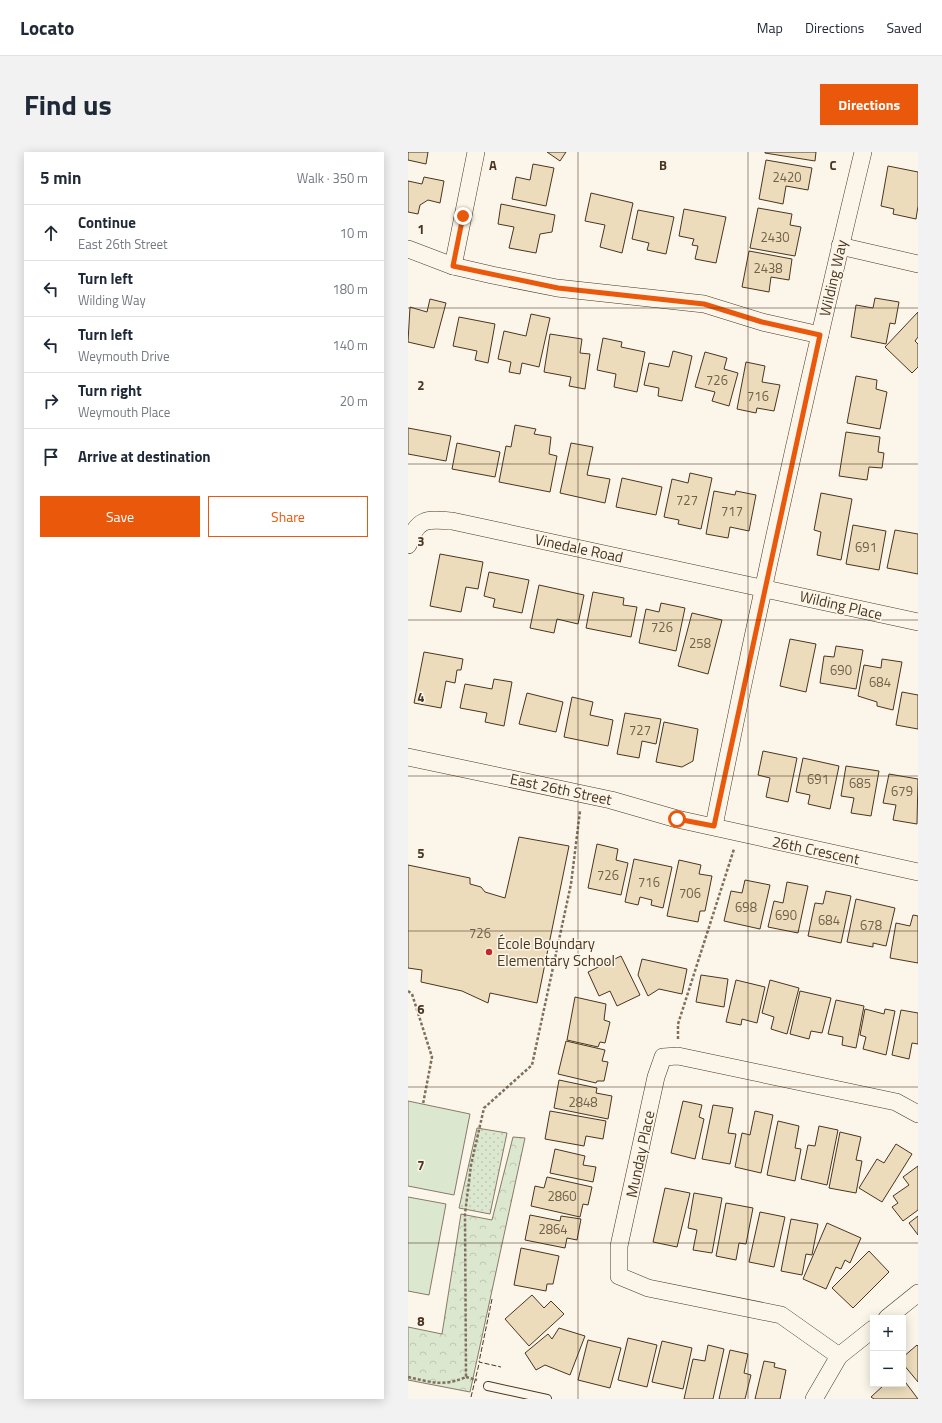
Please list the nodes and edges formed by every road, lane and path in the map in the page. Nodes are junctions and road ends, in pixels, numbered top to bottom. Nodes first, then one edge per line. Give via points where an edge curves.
1 (476, 152) edge
2 (863, 152) edge
3 (840, 246) junction
4 (408, 250) edge
5 (918, 264) edge
6 (453, 266) junction
7 (820, 335) junction
8 (408, 545) edge
9 (764, 588) junction
10 (918, 622) edge
11 (408, 757) edge
12 (582, 793) junction
13 (714, 826) junction
14 (739, 833) junction
15 (918, 872) edge
16 (408, 992) edge
17 (678, 1056) junction
18 (423, 1104) dead end
19 (918, 1114) edge
20 (918, 1293) edge
21 (891, 1315) edge
22 (870, 1331) edge
23 (839, 1356) junction
24 (408, 1377) edge
25 (488, 1386) dead end
26 (547, 1399) edge
27 (814, 1399) edge

1 - 6 street
2 - 3 street, Wilding Way
3 - 5 street
3 - 7 street, Wilding Way
4 - 6 street
6 - 7 street via 558,288 704,304 762,322
7 - 9 street, Wilding Way
8 - 9 street, Vinedale Road via 414,529 429,519 452,521
9 - 10 street, Wilding Place
9 - 13 street, Wilding Way
11 - 12 street, East 26th Street
12 - 13 street, East 26th Street via 677,819
12 - 24 path via 571,884 532,1066 484,1108 471,1166 465,1214 466,1376 453,1382 439,1384
13 - 14 street, 26th Crescent
14 - 15 street, 26th Crescent
14 - 17 path via 678,1024
16 - 18 path via 412,994 432,1057
17 - 19 street via 896,1102
17 - 23 street, Munday Place via 663,1057 656,1077 620,1246 619,1276 648,1288 781,1315
20 - 21 street
22 - 23 street
23 - 27 street
25 - 26 lane

